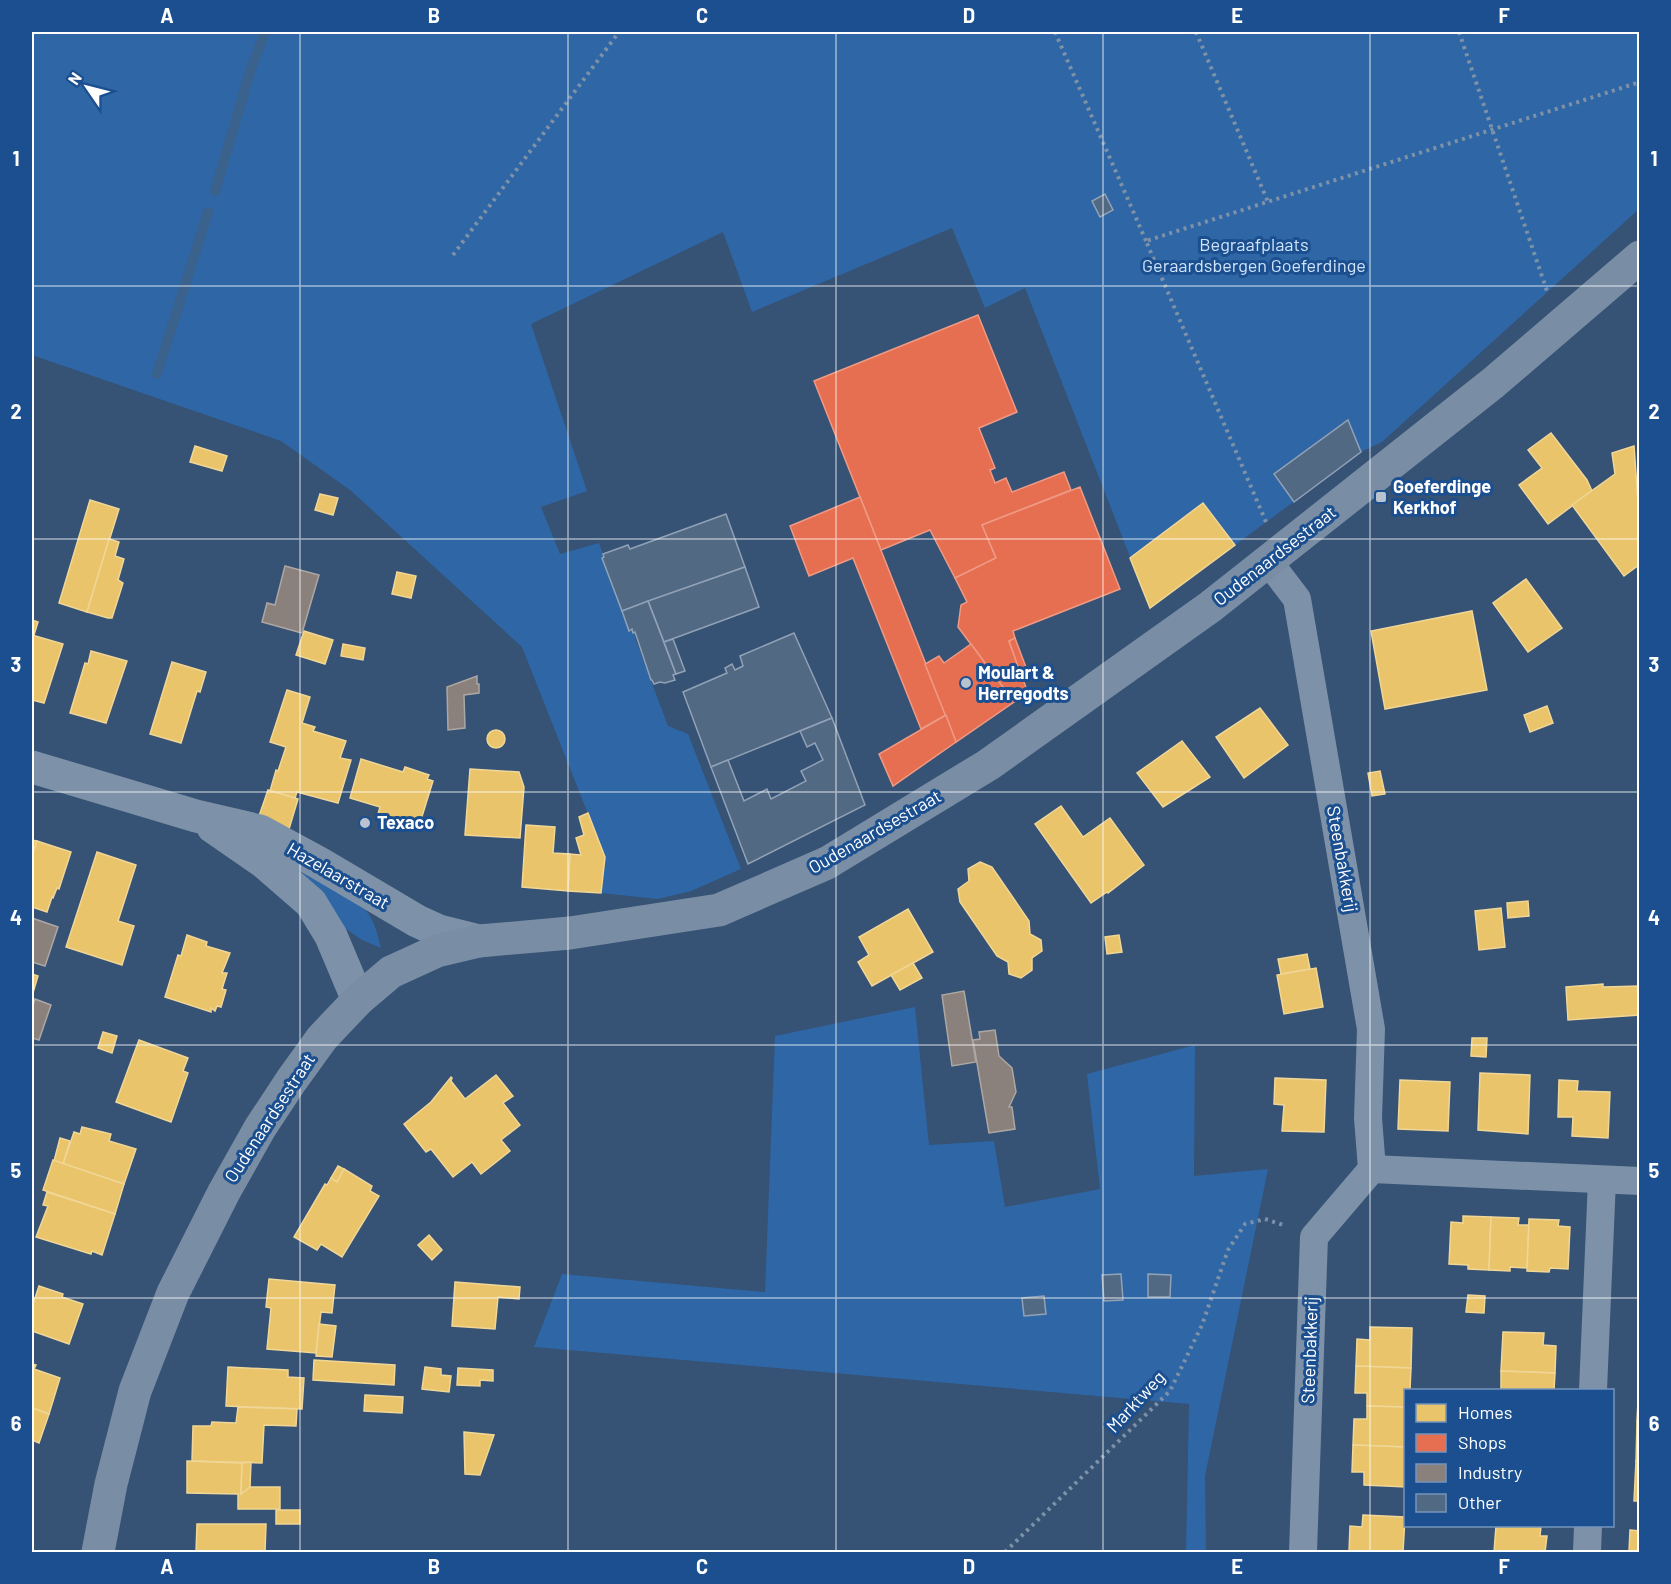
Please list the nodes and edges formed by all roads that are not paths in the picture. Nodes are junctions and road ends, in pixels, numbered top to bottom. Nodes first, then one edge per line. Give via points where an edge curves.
1 (1640, 257) edge
2 (1268, 561) junction
3 (32, 767) edge
4 (196, 816) junction
5 (479, 941) junction
6 (358, 1000) junction
7 (1372, 1169) junction
8 (1602, 1180) junction
9 (1640, 1181) edge
10 (1593, 1389) edge
11 (1588, 1527) edge
12 (98, 1552) edge
13 (1303, 1552) edge
14 (1587, 1552) edge

1 - 2 main road, Oudenaardsestraat via 1492,383
2 - 5 main road, Oudenaardsestraat via 1210,607 988,765 827,863 719,910 570,933
2 - 7 street, Steenbakkerij via 1297,600 1363,982 1371,1029 1368,1118
3 - 4 street, Hazelaarstraat
4 - 5 street, Hazelaarstraat via 260,831 417,921
4 - 6 street, Hazelaarstraat via 265,863 311,903 331,936
5 - 6 main road, Oudenaardsestraat via 437,951 391,972
6 - 12 main road, Oudenaardsestraat via 322,1038 260,1128 173,1293 135,1391
7 - 8 street
7 - 13 street, Steenbakkerij via 1314,1237
8 - 9 street
8 - 10 street
11 - 14 street

